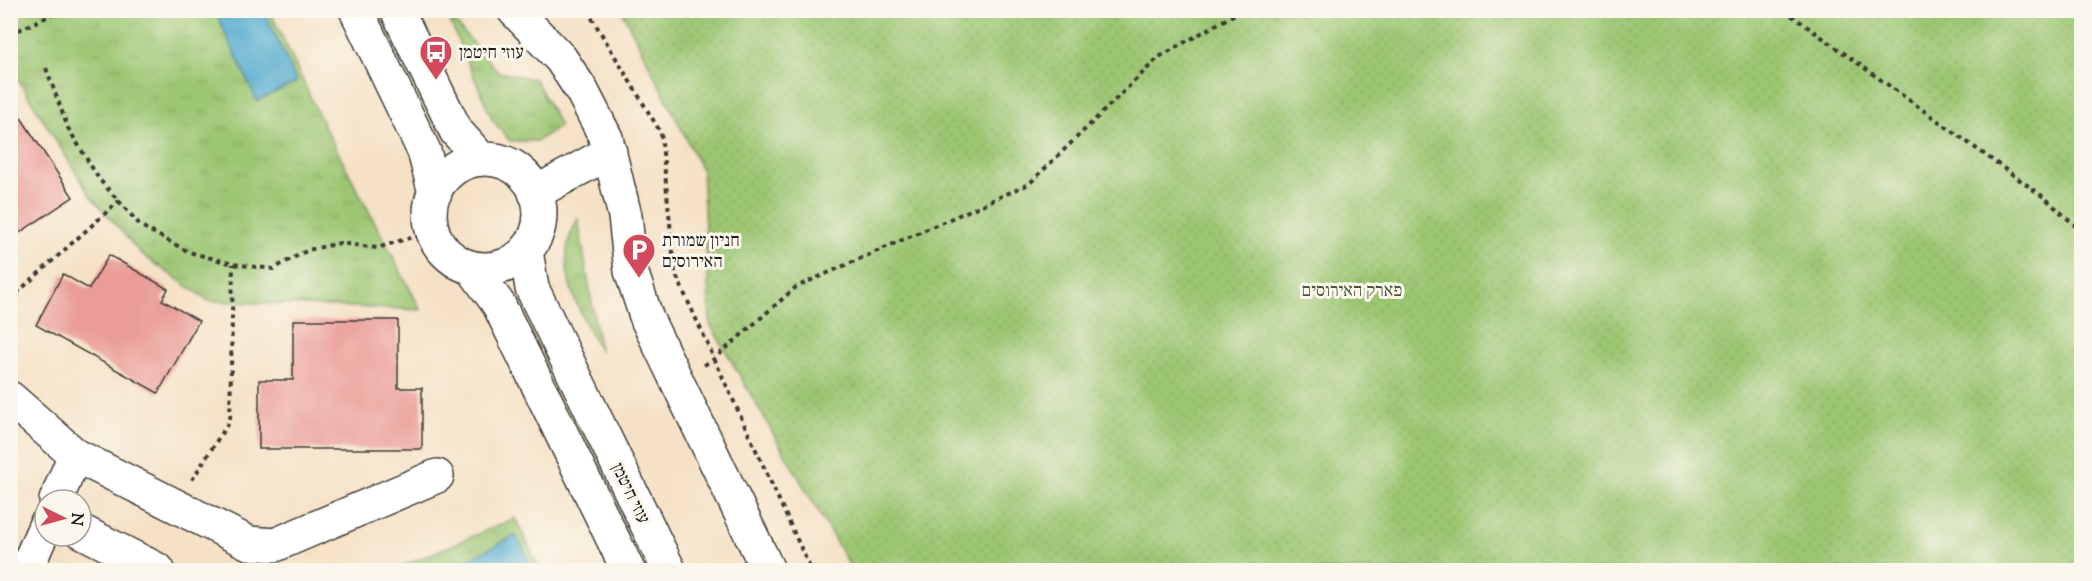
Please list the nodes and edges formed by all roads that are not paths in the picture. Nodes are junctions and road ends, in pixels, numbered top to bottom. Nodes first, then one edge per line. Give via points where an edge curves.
1 (356, 10) edge
2 (397, 10) edge
3 (514, 10) edge
4 (610, 152) junction
5 (481, 159) junction
6 (535, 193) junction
7 (435, 194) junction
8 (526, 250) junction
9 (473, 268) junction
10 (10, 398) edge
11 (75, 455) junction
12 (437, 476) dead end
13 (61, 488) edge
14 (93, 537) edge
15 (36, 548) edge
16 (26, 570) edge
17 (158, 570) edge
18 (628, 570) edge
19 (669, 570) edge
20 (768, 570) edge

1 - 7 street via 424,151
2 - 5 street via 456,131
3 - 4 street via 561,59 582,91
4 - 6 street
4 - 20 street via 625,216 631,271 647,318
5 - 6 street via 501,161 518,170
5 - 7 street via 451,171
6 - 8 street via 540,215 537,234
7 - 9 street via 431,203 432,231 441,248 455,261
8 - 9 street via 512,263 494,269
8 - 19 street, עוזי חיטמן via 532,288
9 - 18 street, עוזי חיטמן via 499,305
10 - 11 street
11 - 12 street via 249,543 275,545
11 - 13 street
14 - 17 street
15 - 16 street

